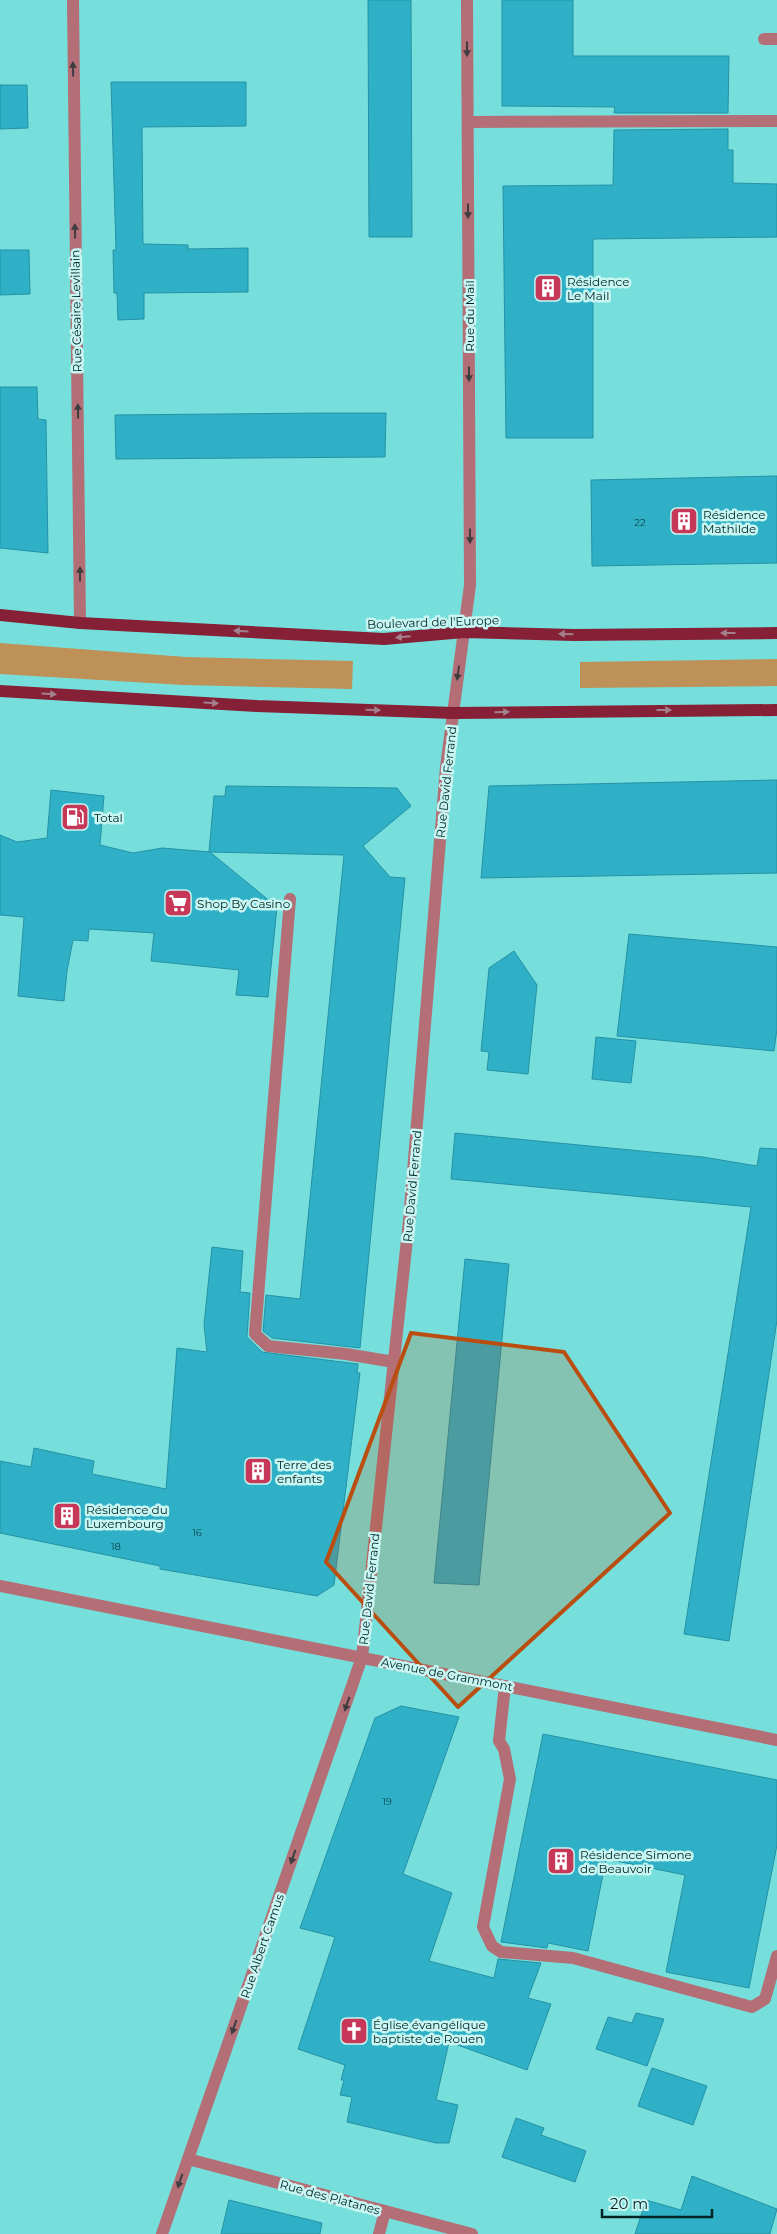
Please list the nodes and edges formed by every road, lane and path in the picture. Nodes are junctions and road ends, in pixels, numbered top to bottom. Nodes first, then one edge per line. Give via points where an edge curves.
1 (73, 0) edge
2 (467, 0) edge
3 (777, 121) edge
4 (468, 122) junction
5 (0, 615) edge
6 (80, 622) junction
7 (464, 632) junction
8 (777, 633) edge
9 (0, 691) edge
10 (777, 710) edge
11 (453, 713) junction
12 (290, 899) dead end
13 (394, 1362) junction
14 (0, 1586) edge
15 (362, 1658) junction
16 (505, 1686) junction
17 (777, 1740) edge
18 (777, 1956) edge
19 (188, 2159) junction
20 (385, 2211) junction
21 (162, 2234) edge
22 (379, 2234) edge
23 (470, 2234) edge

6 -> 1 street, Rue Césaire Levillain
2 -> 4 street, Rue du Mail
3 - 4 street
4 -> 7 street, Rue du Mail via 470,585
5 - 6 main road, Boulevard de l'Europe
7 -> 6 main road, Boulevard de l'Europe via 384,639
8 -> 7 main road, Boulevard de l'Europe
7 -> 11 street, Rue du Mail
9 -> 11 main road
11 -> 10 main road
11 - 13 street, Rue David Ferrand
12 - 13 street via 255,1334 268,1346
13 - 15 street, Rue David Ferrand
14 - 15 street, Avenue de Grammont
15 - 16 street, Avenue de Grammont
15 -> 19 street, Rue Albert Camus
16 - 17 street, Avenue de Grammont
16 - 18 street via 499,1741 504,1749 510,1779 483,1927 492,1946 501,1952 573,1958 752,2007 765,1999
19 - 20 street, Rue des Platanes
19 -> 21 street, Rue Albert Camus
20 - 22 street
20 - 23 street, Rue des Platanes

